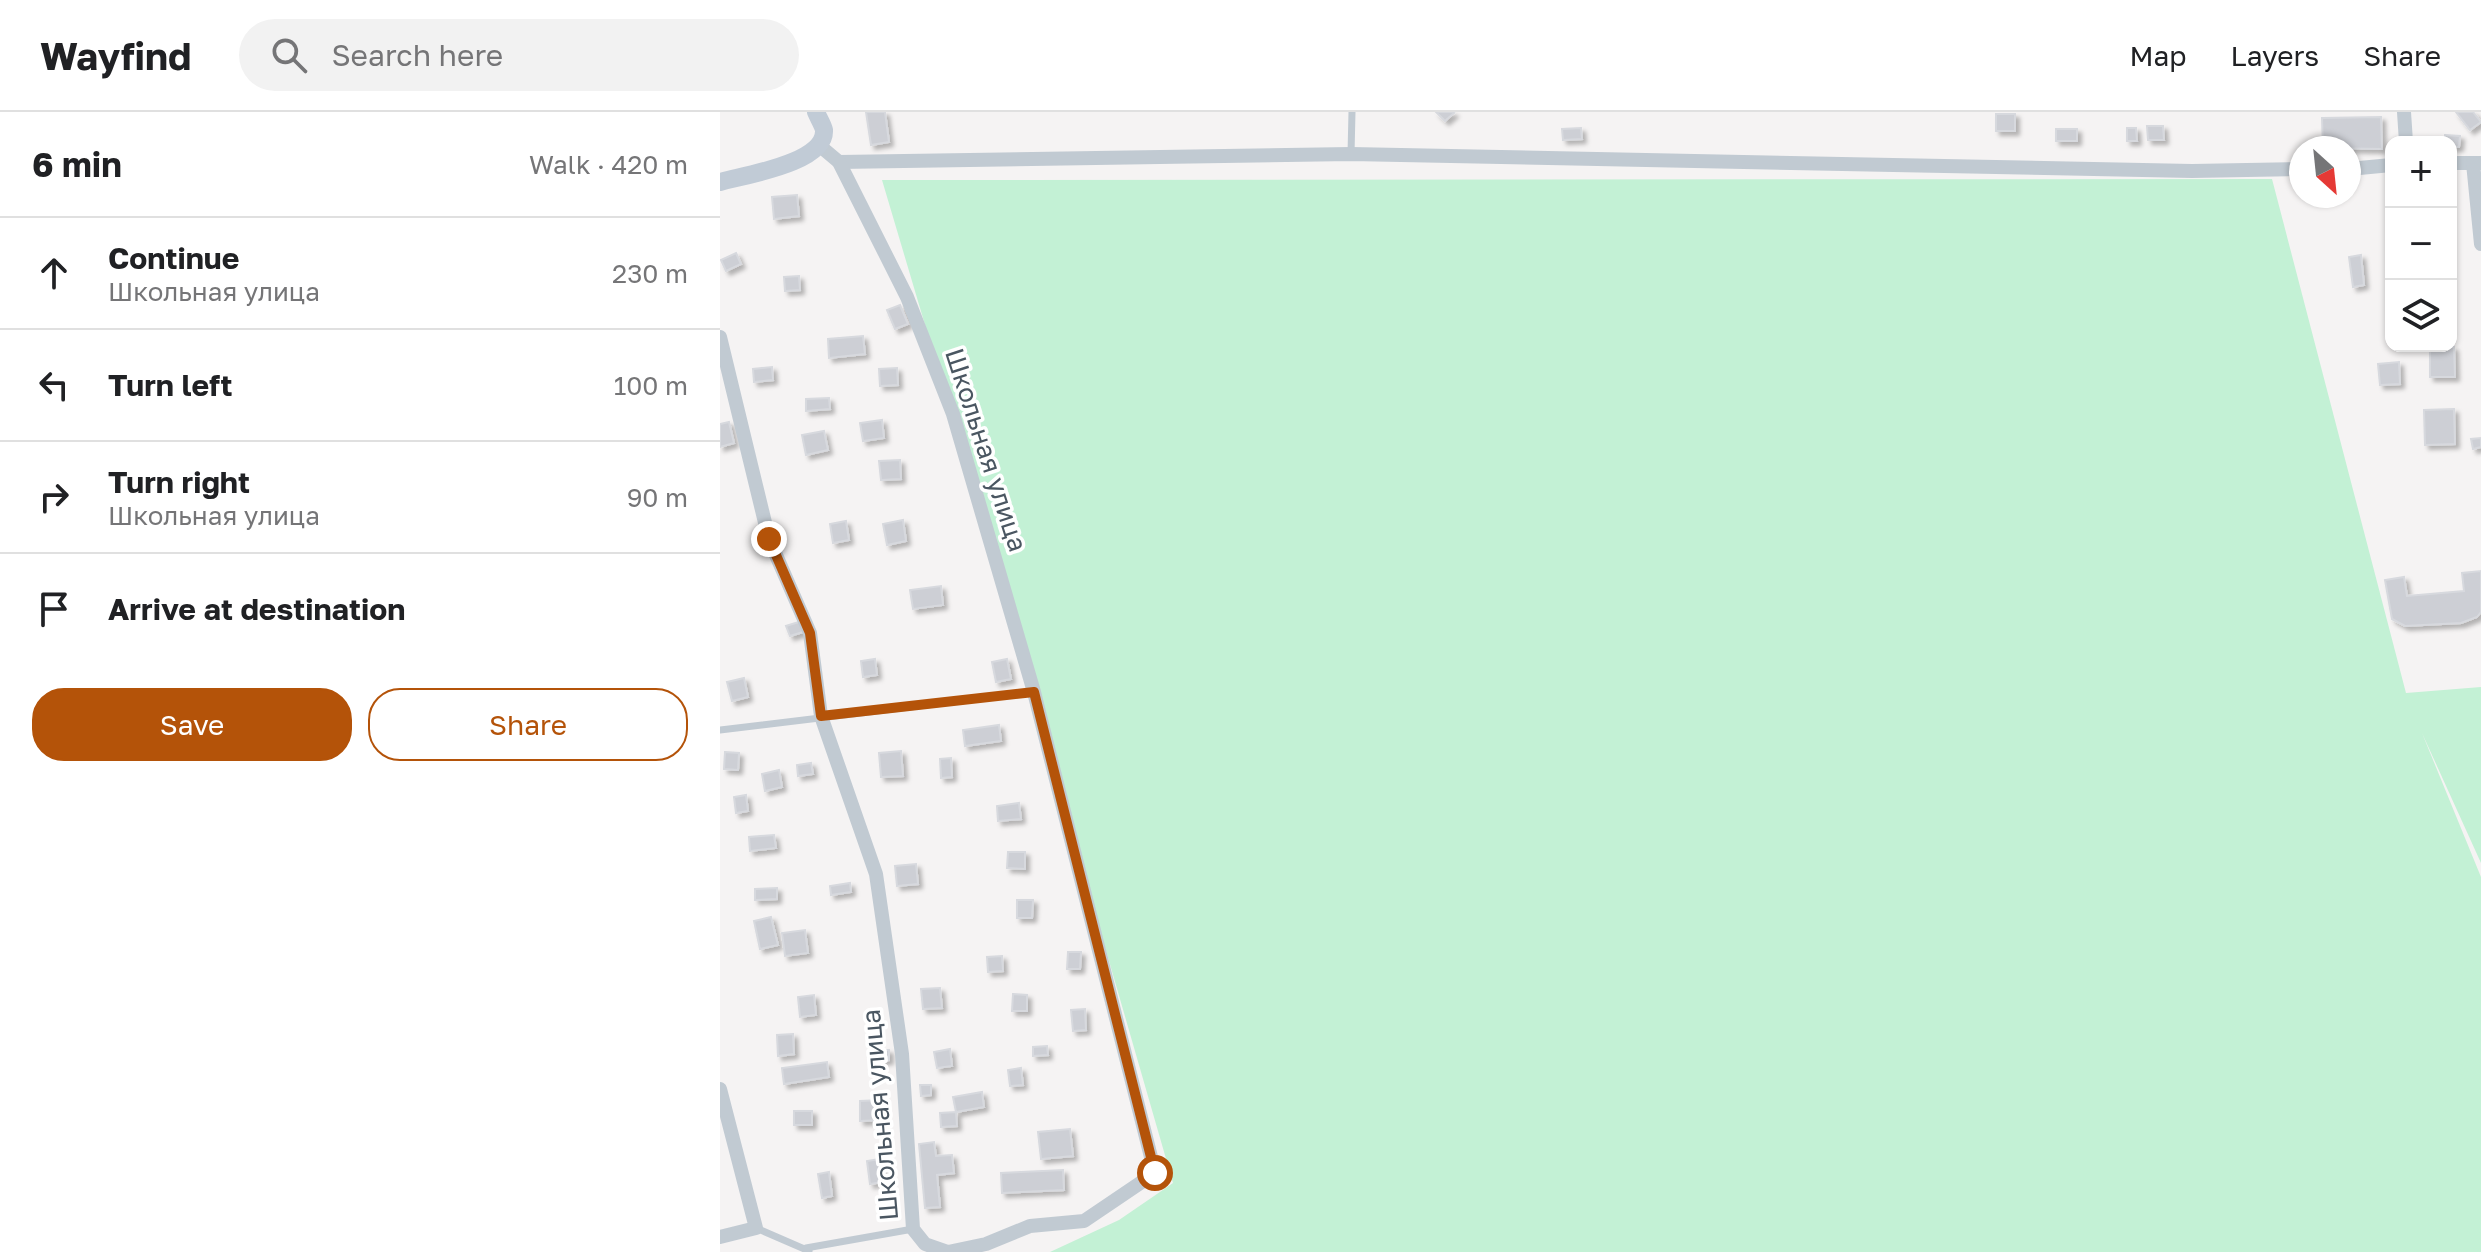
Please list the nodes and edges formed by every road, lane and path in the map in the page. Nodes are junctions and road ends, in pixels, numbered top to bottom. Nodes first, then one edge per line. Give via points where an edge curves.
1 (816, 112) edge
2 (1352, 112) edge
3 (2404, 112) edge
4 (2406, 136) edge
5 (820, 146) junction
6 (1351, 154) junction
7 (839, 162) junction
8 (2477, 163) edge
9 (2385, 166) edge
10 (2361, 168) edge
11 (2289, 169) edge
12 (720, 182) edge
13 (2481, 244) edge
14 (720, 337) edge
15 (1034, 692) junction
16 (821, 716) junction
17 (720, 730) edge
18 (720, 1089) edge
19 (756, 1228) junction
20 (913, 1229) junction
21 (720, 1237) edge
22 (808, 1250) edge

1 - 5 main road via 824,130
2 - 6 lane
3 - 4 street
5 - 7 street, Школьная улица
5 - 12 main road via 806,158
6 - 7 street
6 - 11 street
7 - 15 street, Школьная улица via 933,359
8 - 13 street
9 - 10 street
14 - 16 street, Школьная улица via 769,539 810,633
15 - 16 lane
15 - 20 street, Школьная улица via 1155,1173 1084,1221 1030,1226 986,1244 948,1252 925,1244
16 - 17 lane
16 - 20 street, Школьная улица via 876,874 902,1054
18 - 19 street
19 - 21 street
19 - 22 lane
20 - 22 lane

